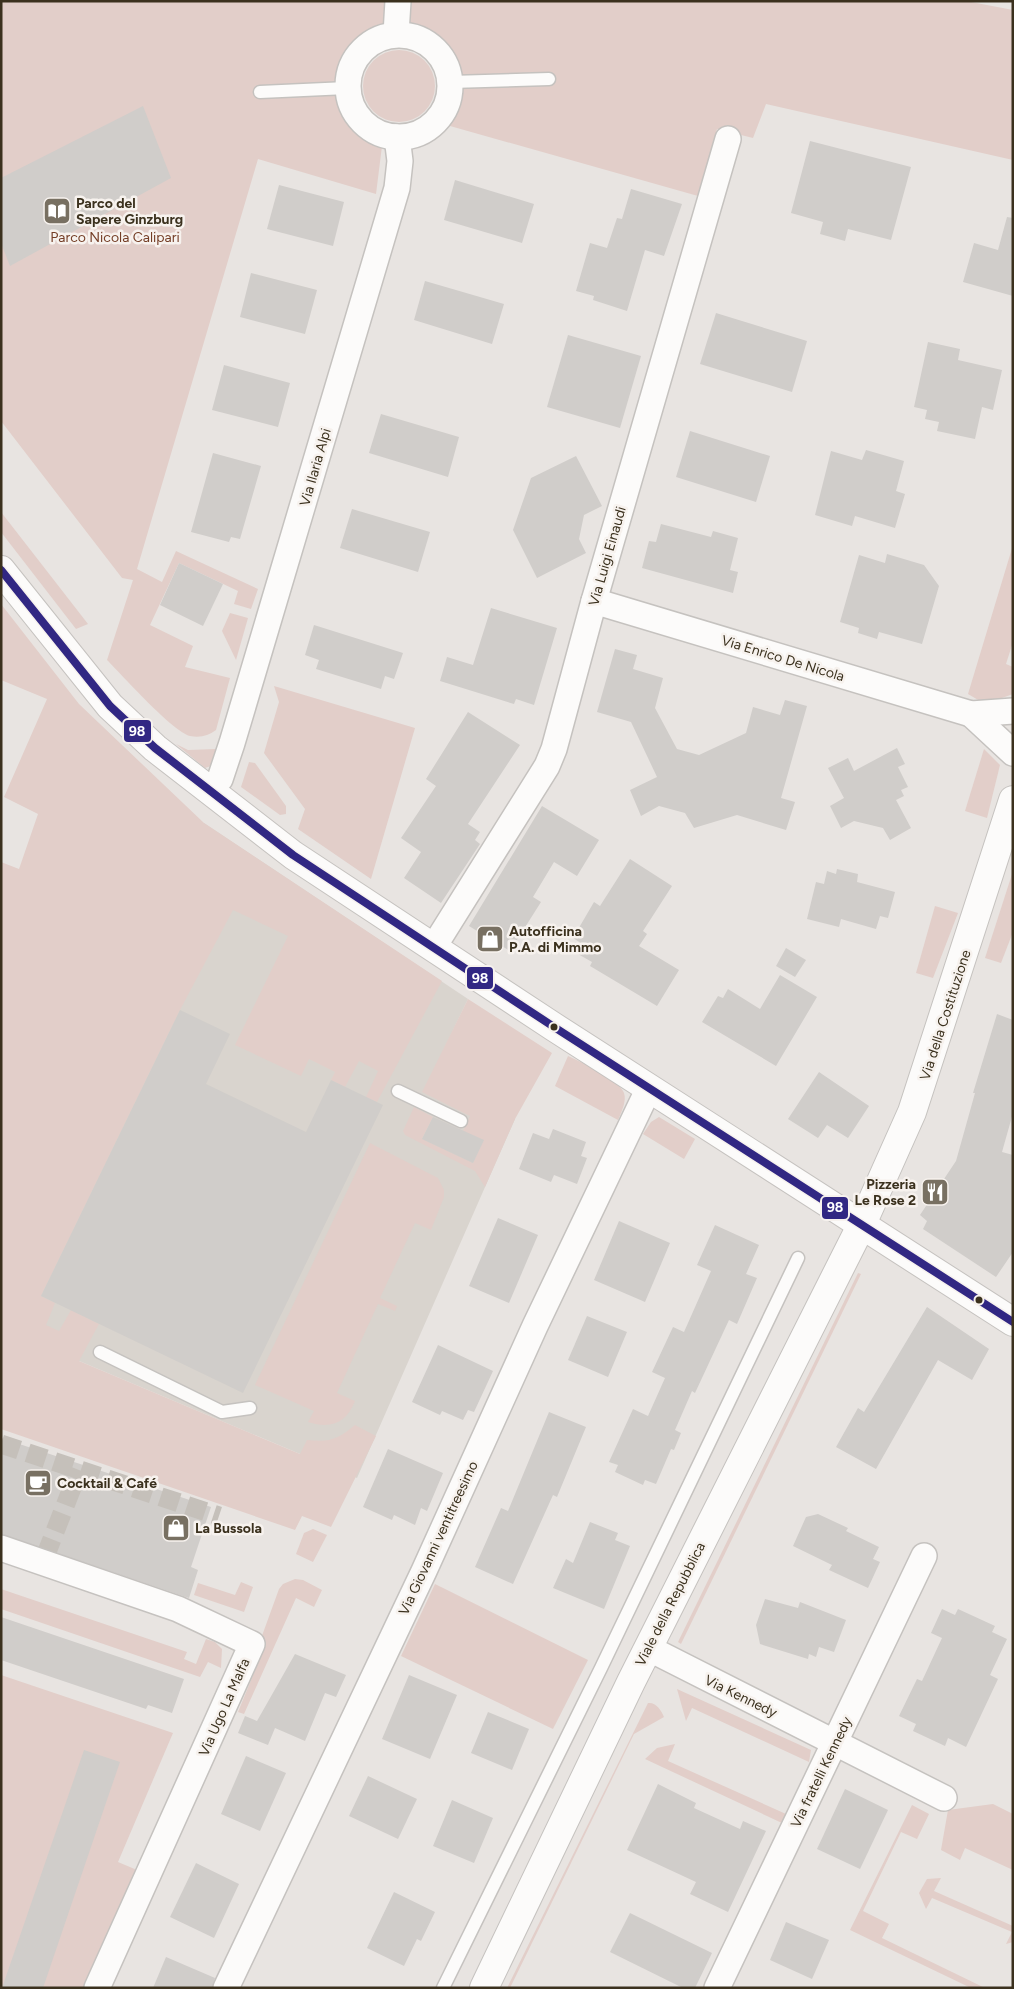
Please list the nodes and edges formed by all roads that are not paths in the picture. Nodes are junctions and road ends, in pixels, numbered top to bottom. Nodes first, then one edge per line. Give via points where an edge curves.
1 (398, 1) edge
2 (396, 34) junction
3 (549, 79) dead end
4 (451, 82) junction
5 (347, 88) junction
6 (260, 92) dead end
7 (397, 137) junction
8 (728, 139) dead end
9 (1, 570) edge
10 (594, 601) junction
11 (1013, 711) edge
12 (971, 714) junction
13 (1013, 753) edge
14 (209, 790) junction
15 (1013, 800) edge
16 (433, 948) junction
17 (649, 1088) junction
18 (398, 1091) dead end
19 (461, 1121) dead end
20 (862, 1224) junction
21 (798, 1258) dead end
22 (1013, 1322) edge
23 (100, 1352) dead end
24 (250, 1408) dead end
25 (1, 1548) edge
26 (924, 1556) dead end
27 (648, 1648) junction
28 (835, 1742) junction
29 (944, 1798) dead end
30 (97, 1988) edge
31 (226, 1988) edge
32 (443, 1988) edge
33 (484, 1988) edge
34 (717, 1988) edge

1 - 2 street
2 - 4 street via 427,42 439,53
2 - 5 street via 366,46 349,72
3 - 4 lane
4 - 7 street via 445,110 436,122 418,133
5 - 6 lane
5 - 7 street via 352,107 362,122 378,133
7 - 14 street, Via Ilaria Alpi via 400,161 397,188 232,743 220,779
8 - 10 street, Via Luigi Einaudi
9 - 14 street via 110,706
10 - 12 street, Via Enrico De Nicola
10 - 16 street, Via Luigi Einaudi via 547,766
11 - 12 street, Via Enrico De Nicola
12 - 13 street, Via Enrico De Nicola
14 - 16 street via 293,855
15 - 20 street, Via della Costituzione via 912,1112
16 - 17 street
17 - 20 street
17 - 31 street, Via Giovanni ventitreesimo
18 - 19 lane
20 - 22 street
20 - 27 street, Viale della Repubblica
21 - 32 lane via 605,1661
23 - 24 lane via 222,1412
25 - 30 street, Via Ugo La Malfa via 178,1608 252,1644
26 - 28 street, Via fratelli Kennedy
27 - 28 street, Via Kennedy
27 - 33 street, Viale della Repubblica
28 - 29 street, Via Kennedy
28 - 34 street, Via fratelli Kennedy

